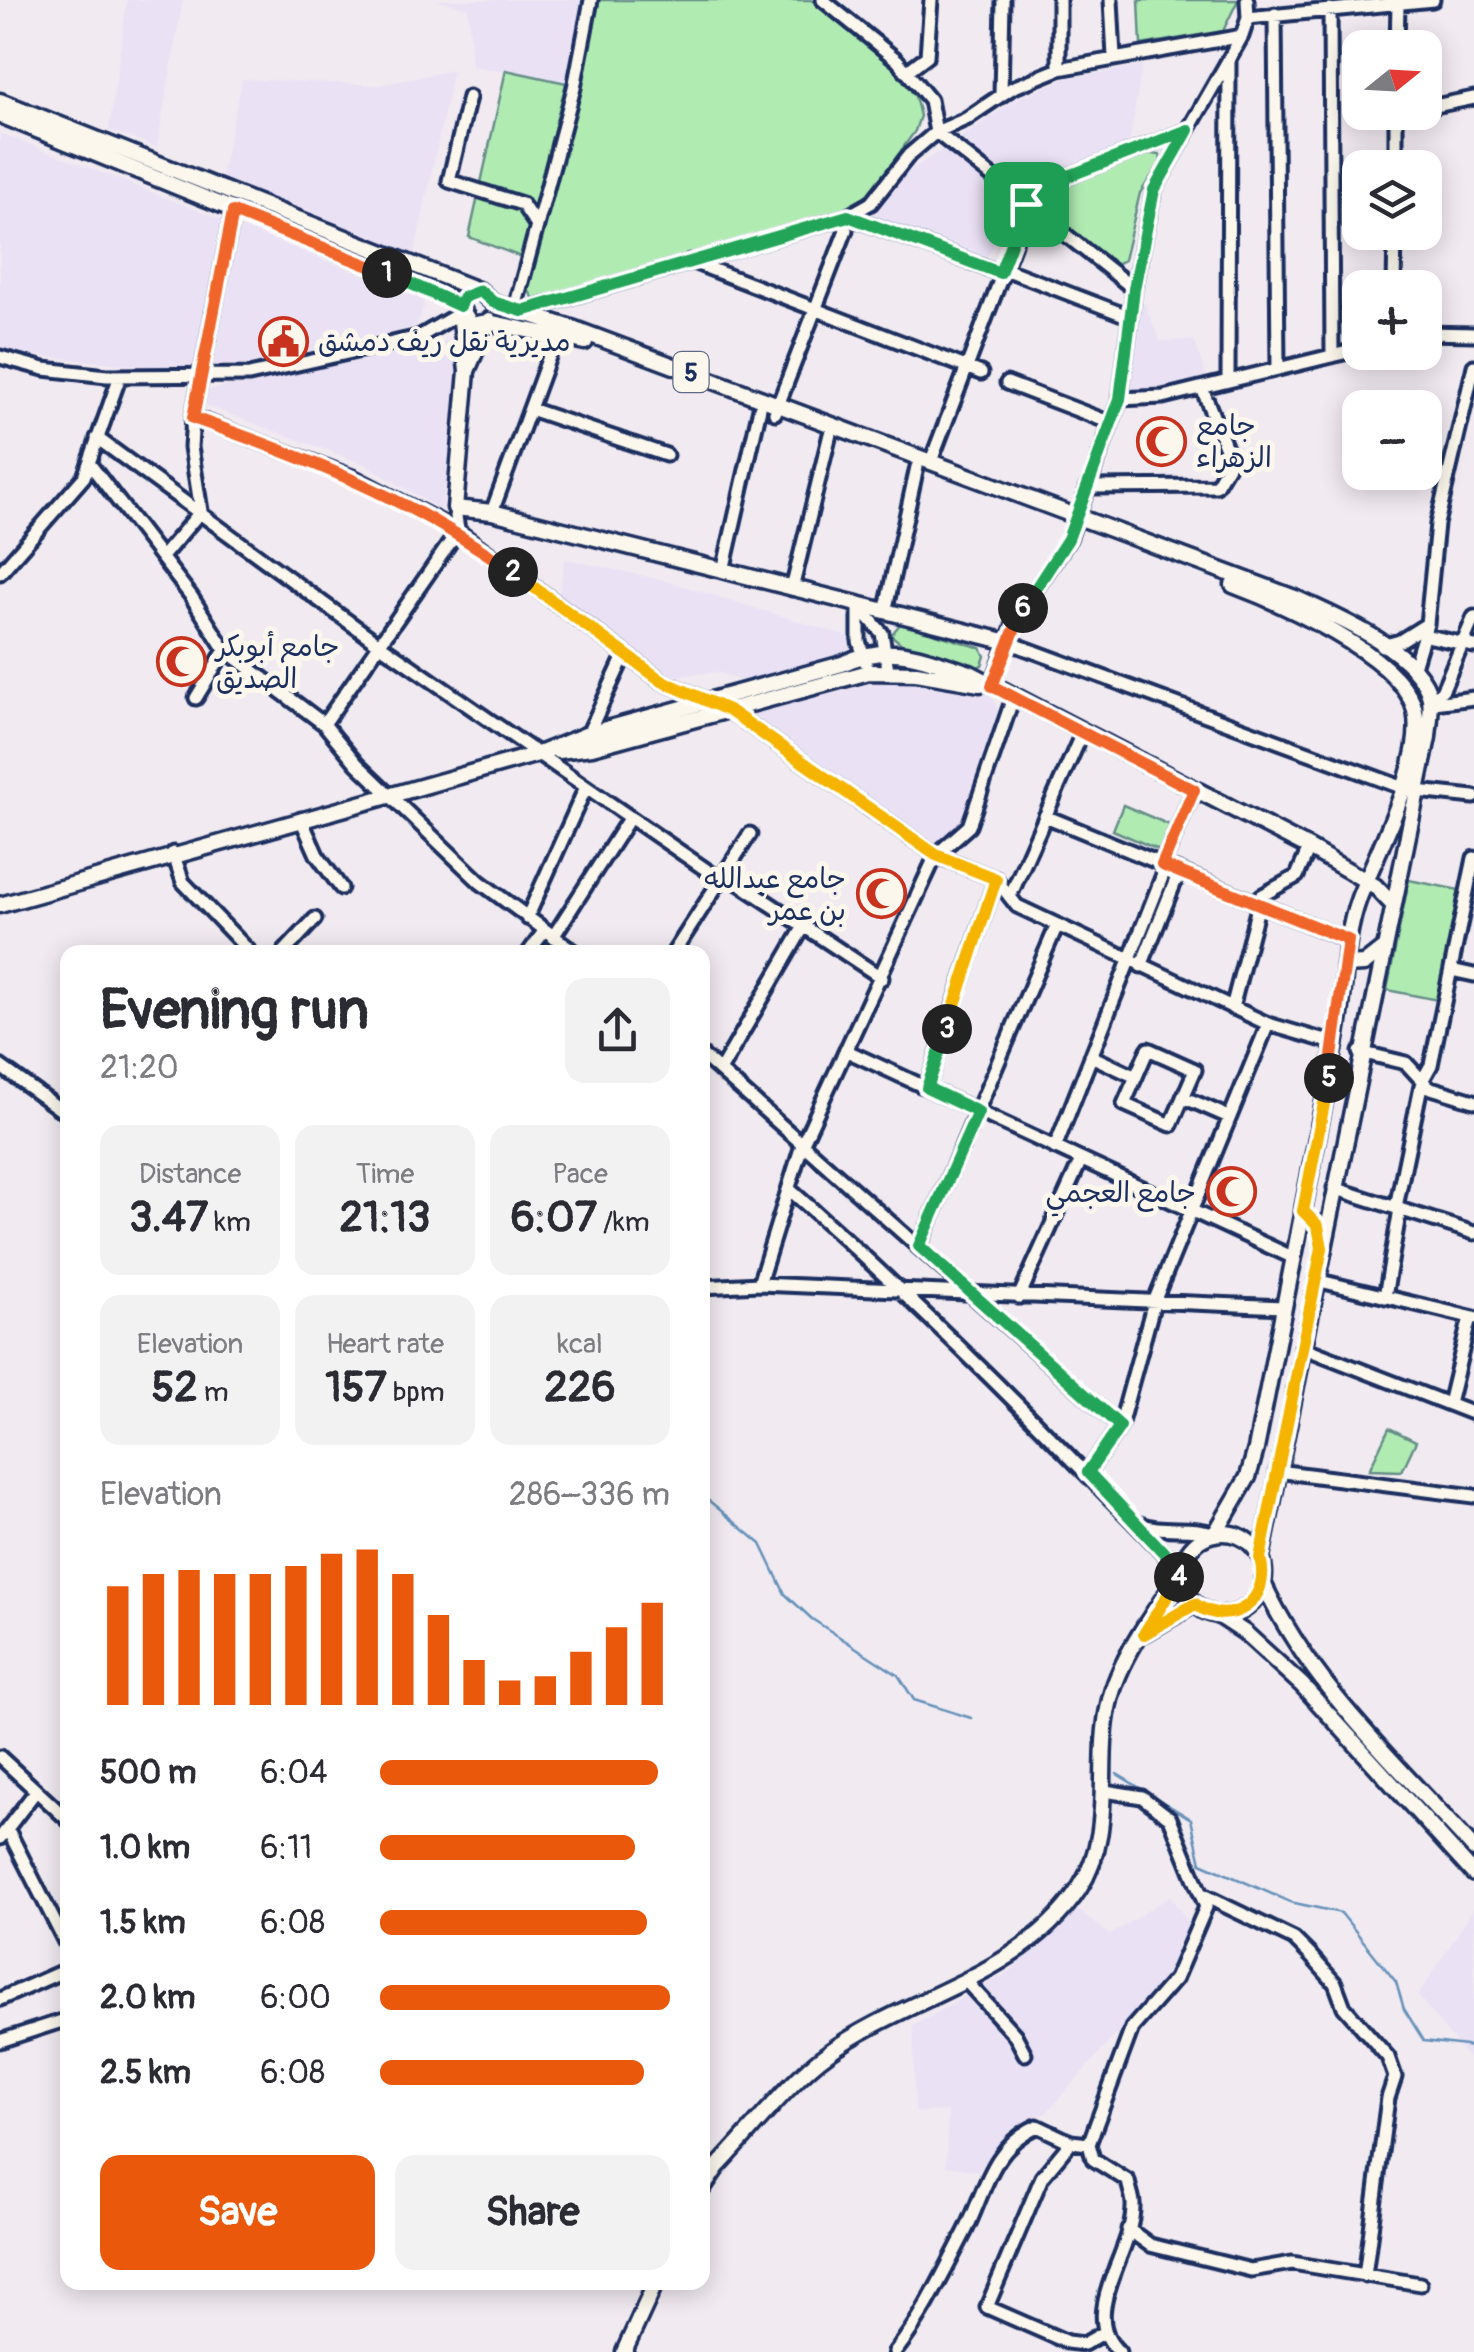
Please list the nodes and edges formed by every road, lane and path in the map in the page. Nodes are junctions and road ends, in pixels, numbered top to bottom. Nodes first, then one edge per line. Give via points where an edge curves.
1 (591, 0) edge
2 (823, 0) edge
3 (931, 0) edge
4 (1002, 0) edge
5 (1058, 0) edge
6 (1111, 0) edge
7 (1247, 0) edge
8 (1433, 0) edge
9 (1416, 1) edge
10 (1372, 2) edge
11 (1398, 3) junction
12 (1330, 9) junction
13 (1275, 14) junction
14 (1248, 18) junction
15 (1397, 30) edge
16 (1242, 36) junction
17 (1114, 57) junction
18 (1229, 59) junction
19 (1059, 69) junction
20 (906, 72) junction
21 (1001, 95) junction
22 (469, 97) dead end
23 (1474, 98) edge
24 (0, 101) edge
25 (1442, 105) edge
26 (0, 115) edge
27 (1188, 130) junction
28 (936, 132) junction
29 (1026, 204) junction
30 (233, 212) junction
31 (845, 217) junction
32 (537, 226) junction
33 (690, 261) junction
34 (1000, 273) junction
35 (1134, 289) junction
36 (472, 292) junction
37 (493, 302) junction
38 (815, 309) junction
39 (460, 310) junction
40 (519, 310) junction
41 (1130, 318) junction
42 (488, 322) junction
43 (1442, 333) edge
44 (1474, 334) edge
45 (557, 335) junction
46 (1342, 354) edge
47 (1332, 356) junction
48 (0, 357) edge
49 (1474, 366) edge
50 (966, 367) junction
51 (1278, 369) junction
52 (468, 371) junction
53 (981, 373) dead end
54 (120, 376) junction
55 (199, 378) junction
56 (1228, 381) junction
57 (1007, 383) dead end
58 (1202, 388) junction
59 (1120, 399) junction
60 (771, 408) junction
61 (530, 409) junction
62 (1460, 414) junction
63 (1474, 416) edge
64 (193, 418) junction
65 (1111, 423) junction
66 (830, 434) junction
67 (97, 438) junction
68 (666, 455) dead end
69 (89, 463) junction
70 (924, 464) junction
71 (1086, 487) junction
72 (455, 508) junction
73 (200, 512) junction
74 (492, 512) junction
75 (1075, 520) junction
76 (458, 531) junction
77 (162, 557) junction
78 (723, 571) junction
79 (0, 573) edge
80 (792, 589) junction
81 (859, 606) junction
82 (886, 608) junction
83 (1474, 616) edge
84 (1425, 629) junction
85 (1008, 642) junction
86 (379, 644) junction
87 (1382, 645) junction
88 (1468, 645) edge
89 (225, 650) junction
90 (886, 651) junction
91 (625, 654) junction
92 (863, 654) junction
93 (1369, 656) junction
94 (1414, 667) junction
95 (888, 670) junction
96 (869, 672) junction
97 (992, 686) junction
98 (1014, 695) junction
99 (196, 698) dead end
100 (1474, 698) edge
101 (704, 700) junction
102 (1431, 704) junction
103 (1413, 705) junction
104 (730, 711) junction
105 (324, 724) junction
106 (1083, 731) junction
107 (588, 734) junction
108 (538, 754) junction
109 (586, 787) junction
110 (1410, 789) junction
111 (1194, 790) junction
112 (391, 794) junction
113 (1474, 797) edge
114 (1045, 816) junction
115 (630, 817) junction
116 (301, 819) junction
117 (750, 834) dead end
118 (1309, 848) junction
119 (173, 854) junction
120 (936, 855) junction
121 (1474, 858) edge
122 (1164, 866) junction
123 (1179, 872) junction
124 (723, 877) junction
125 (996, 879) junction
126 (1367, 881) junction
127 (342, 888) dead end
128 (1470, 893) edge
129 (1011, 894) junction
130 (1258, 905) junction
131 (1393, 905) junction
132 (0, 906) edge
133 (527, 918) junction
134 (315, 919) dead end
135 (1057, 925) junction
136 (804, 928) junction
137 (549, 934) junction
138 (1348, 940) junction
139 (243, 945) edge
140 (291, 945) edge
141 (537, 945) edge
142 (565, 945) edge
143 (679, 945) edge
144 (1383, 949) junction
145 (1134, 963) junction
146 (1345, 964) junction
147 (1451, 970) junction
148 (1474, 974) edge
149 (882, 978) junction
150 (1232, 1008) junction
151 (1268, 1024) junction
152 (1336, 1044) junction
153 (847, 1051) junction
154 (1360, 1052) junction
155 (1090, 1056) junction
156 (710, 1062) edge
157 (0, 1066) edge
158 (720, 1071) junction
159 (1136, 1076) junction
160 (1422, 1081) junction
161 (927, 1088) junction
162 (1183, 1096) junction
163 (1474, 1101) edge
164 (60, 1109) edge
165 (978, 1112) junction
166 (1229, 1117) junction
167 (802, 1145) junction
168 (1055, 1148) junction
169 (1081, 1160) junction
170 (1334, 1188) junction
171 (789, 1189) junction
172 (1398, 1208) junction
173 (1189, 1210) junction
174 (1303, 1211) junction
175 (1474, 1234) edge
176 (919, 1246) junction
177 (1322, 1248) junction
178 (1294, 1258) junction
179 (1316, 1280) junction
180 (759, 1284) junction
181 (710, 1287) edge
182 (905, 1292) junction
183 (975, 1295) junction
184 (1019, 1296) junction
185 (1386, 1297) junction
186 (1154, 1302) junction
187 (1284, 1307) junction
188 (1472, 1318) edge
189 (1302, 1347) junction
190 (1449, 1404) junction
191 (1474, 1414) edge
192 (1120, 1426) junction
193 (1277, 1471) junction
194 (1088, 1472) junction
195 (1474, 1496) edge
196 (1132, 1521) junction
197 (1215, 1534) junction
198 (1260, 1558) junction
199 (1182, 1572) junction
200 (1263, 1583) junction
201 (1195, 1604) junction
202 (1218, 1615) junction
203 (1144, 1634) junction
204 (0, 1758) edge
205 (1105, 1790) junction
206 (36, 1791) junction
207 (60, 1813) edge
208 (4, 1834) edge
209 (1474, 1849) edge
210 (1474, 1874) edge
211 (1205, 1896) junction
212 (60, 1934) edge
213 (60, 1973) edge
214 (965, 1980) junction
215 (0, 1999) edge
216 (60, 2022) edge
217 (0, 2041) edge
218 (1026, 2054) dead end
219 (1071, 2142) junction
220 (1088, 2144) junction
221 (710, 2177) edge
222 (1128, 2229) junction
223 (1365, 2276) junction
224 (1420, 2284) dead end
225 (652, 2290) edge
226 (1105, 2332) junction
227 (624, 2352) edge
228 (895, 2352) edge
229 (1119, 2352) edge

1 - 32 street
2 - 20 street
3 - 20 street via 927,56
4 - 21 street
5 - 19 street
6 - 17 street
7 - 14 street
8 - 9 street
9 - 11 street
10 - 11 street
10 - 12 street
11 - 15 street
12 - 13 street
12 - 47 street
13 - 14 street
13 - 51 street
14 - 16 street
16 - 17 street
16 - 18 street
17 - 19 street
18 - 27 street
18 - 56 street
19 - 21 street
20 - 28 street via 930,100
21 - 28 street
22 - 32 street via 449,181 522,204
23 - 25 street
24 - 36 main road, 5
26 - 30 main road, 5
27 - 29 street via 1035,189
27 - 35 street via 1154,190
28 - 29 street
28 - 31 street via 871,203
29 - 34 street
29 - 35 street
30 - 39 main road, 5 via 439,293
30 - 55 street
31 - 33 street
31 - 34 street
31 - 38 street
32 - 40 street
33 - 38 street
33 - 40 street
34 - 41 street via 1005,269
34 - 50 street
35 - 41 street
36 - 37 main road, 5
36 - 39 main road
37 - 40 main road, 5
37 - 42 main road
38 - 50 street
38 - 60 street
39 - 42 main road, 5 via 471,325
39 - 52 main road
39 - 55 street via 419,337 249,375
40 - 60 main road, 5
41 - 59 street
42 - 45 main road, 5
42 - 52 main road
43 - 44 street
45 - 60 main road, 5
45 - 61 street
46 - 47 street
47 - 51 street
48 - 54 street
49 - 62 street
50 - 53 street
50 - 70 street
51 - 56 street
52 - 72 main road
54 - 55 street
54 - 67 street
55 - 64 street
56 - 58 street
57 - 65 street
58 - 59 street
58 - 71 street via 1231,461 1216,486
59 - 65 street
60 - 66 main road, 5
60 - 70 main road, 5
60 - 78 street
61 - 68 street
61 - 74 street
62 - 63 street
62 - 84 street
64 - 73 street
64 - 76 street via 355,478
65 - 71 street
66 - 70 main road, 5
66 - 80 street
67 - 69 street
67 - 73 street
69 - 77 street
69 - 79 street
70 - 75 main road, 5
70 - 82 street
71 - 75 street
72 - 74 main road
72 - 76 street
73 - 77 street
73 - 86 street
74 - 78 main road
75 - 85 street
75 - 87 main road, 5 via 1295,598
75 - 93 main road, 5 via 1291,606
76 - 86 street
76 - 91 street
77 - 89 street
78 - 80 main road
80 - 81 main road
81 - 82 main road
81 - 90 street via 882,633
81 - 92 street
82 - 85 main road
83 - 88 street
84 - 87 street
84 - 88 street
84 - 94 street
85 - 97 street
85 - 110 street
86 - 105 street
86 - 108 street
87 - 93 street
87 - 94 main road, 5
88 - 102 street
89 - 99 street
89 - 105 street
90 - 92 main road
90 - 95 street
90 - 97 main road
91 - 101 street
91 - 107 street
92 - 96 street
92 - 101 main road
93 - 103 main road, 5
94 - 102 main road
95 - 96 main road
95 - 97 main road
96 - 104 main road
97 - 98 main road
98 - 106 main road
98 - 120 street via 969,826
100 - 102 street
101 - 104 street
101 - 107 main road
102 - 103 street
102 - 110 main road
103 - 110 main road
104 - 108 main road
104 - 120 street
105 - 112 street
106 - 111 main road
106 - 114 street
107 - 108 main road
108 - 109 street
108 - 112 main road
109 - 115 street
109 - 133 street
110 - 113 street
110 - 126 main road
110 - 131 main road
111 - 118 main road
111 - 122 street
112 - 116 main road
112 - 133 street via 480,882
114 - 122 street
114 - 129 street
115 - 124 street
115 - 137 street
116 - 119 main road
116 - 127 street
117 - 124 street
118 - 126 main road
118 - 130 street via 1297,876 1266,890
119 - 132 main road
119 - 139 street via 183,882
120 - 125 street
120 - 149 street
121 - 128 street
122 - 123 street
122 - 145 street
123 - 130 street
123 - 145 street
124 - 136 street
124 - 143 street
125 - 129 street
125 - 161 street
126 - 131 main road
126 - 138 main road
128 - 147 street
129 - 135 street via 1017,906
130 - 138 street
130 - 150 street
131 - 144 main road
133 - 137 street
134 - 140 street
135 - 145 street
135 - 165 street
136 - 149 street
136 - 158 street
137 - 141 street
137 - 142 street
138 - 146 main road
144 - 146 main road via 1370,962
144 - 154 main road
145 - 150 street
145 - 155 street
146 - 152 main road
147 - 148 street
147 - 160 street via 1432,1065
149 - 153 street
150 - 151 street
151 - 152 street
151 - 166 street
152 - 174 main road
153 - 161 street
153 - 167 street
154 - 160 street via 1406,1063
154 - 170 main road
155 - 159 street
155 - 168 street
156 - 158 street
157 - 164 street
158 - 167 street
159 - 162 street via 1148,1049 1195,1070
159 - 162 street via 1124,1104 1170,1124
160 - 163 street
160 - 172 street
161 - 165 street
162 - 166 street
165 - 168 street
165 - 176 street
166 - 173 street
167 - 171 street
167 - 176 street
168 - 169 street
169 - 173 street
169 - 184 street
170 - 172 street
170 - 177 main road
171 - 180 street
171 - 182 street
172 - 175 street
172 - 185 street
173 - 178 street
173 - 186 street
174 - 177 main road via 1318,1226
174 - 178 main road
176 - 183 street
177 - 179 main road
178 - 187 main road
179 - 185 street
179 - 189 main road
180 - 181 street
180 - 182 street
182 - 183 street
182 - 194 street
183 - 184 street
183 - 192 street
184 - 186 street
185 - 188 street
186 - 187 street
186 - 192 street
187 - 197 main road via 1248,1477
188 - 190 street
189 - 190 street
189 - 193 main road
190 - 191 street
192 - 194 street
193 - 195 street
193 - 198 main road
194 - 196 street
196 - 197 street via 1154,1531 1197,1527
196 - 199 street
197 - 198 main road via 1242,1538
197 - 199 main road via 1192,1547
198 - 200 main road
199 - 201 main road
199 - 203 main road
200 - 202 main road via 1247,1608
200 - 209 main road via 1316,1676
201 - 202 main road
201 - 203 main road
202 - 210 main road via 1302,1685
203 - 205 main road via 1115,1681 1108,1707
204 - 206 street
205 - 211 street via 1142,1797 1170,1818
205 - 214 main road via 1096,1848 1080,1887 1012,1956
206 - 207 street
206 - 208 street
208 - 212 street
211 - 220 street via 1175,1979 1132,2028
211 - 223 street via 1294,1939 1335,1984 1344,2008 1388,2058 1396,2077
213 - 215 street
214 - 218 street
214 - 221 main road via 827,2054
216 - 217 street
219 - 220 street
219 - 226 street via 1042,2178 986,2307 1067,2342 1084,2344
219 - 228 street via 1037,2126 1002,2154 920,2320
220 - 222 street via 1093,2159 1128,2181 1134,2204
222 - 223 street via 1150,2245 1250,2270 1292,2263
222 - 226 street via 1107,2292
223 - 224 street
225 - 227 main road
226 - 229 street

